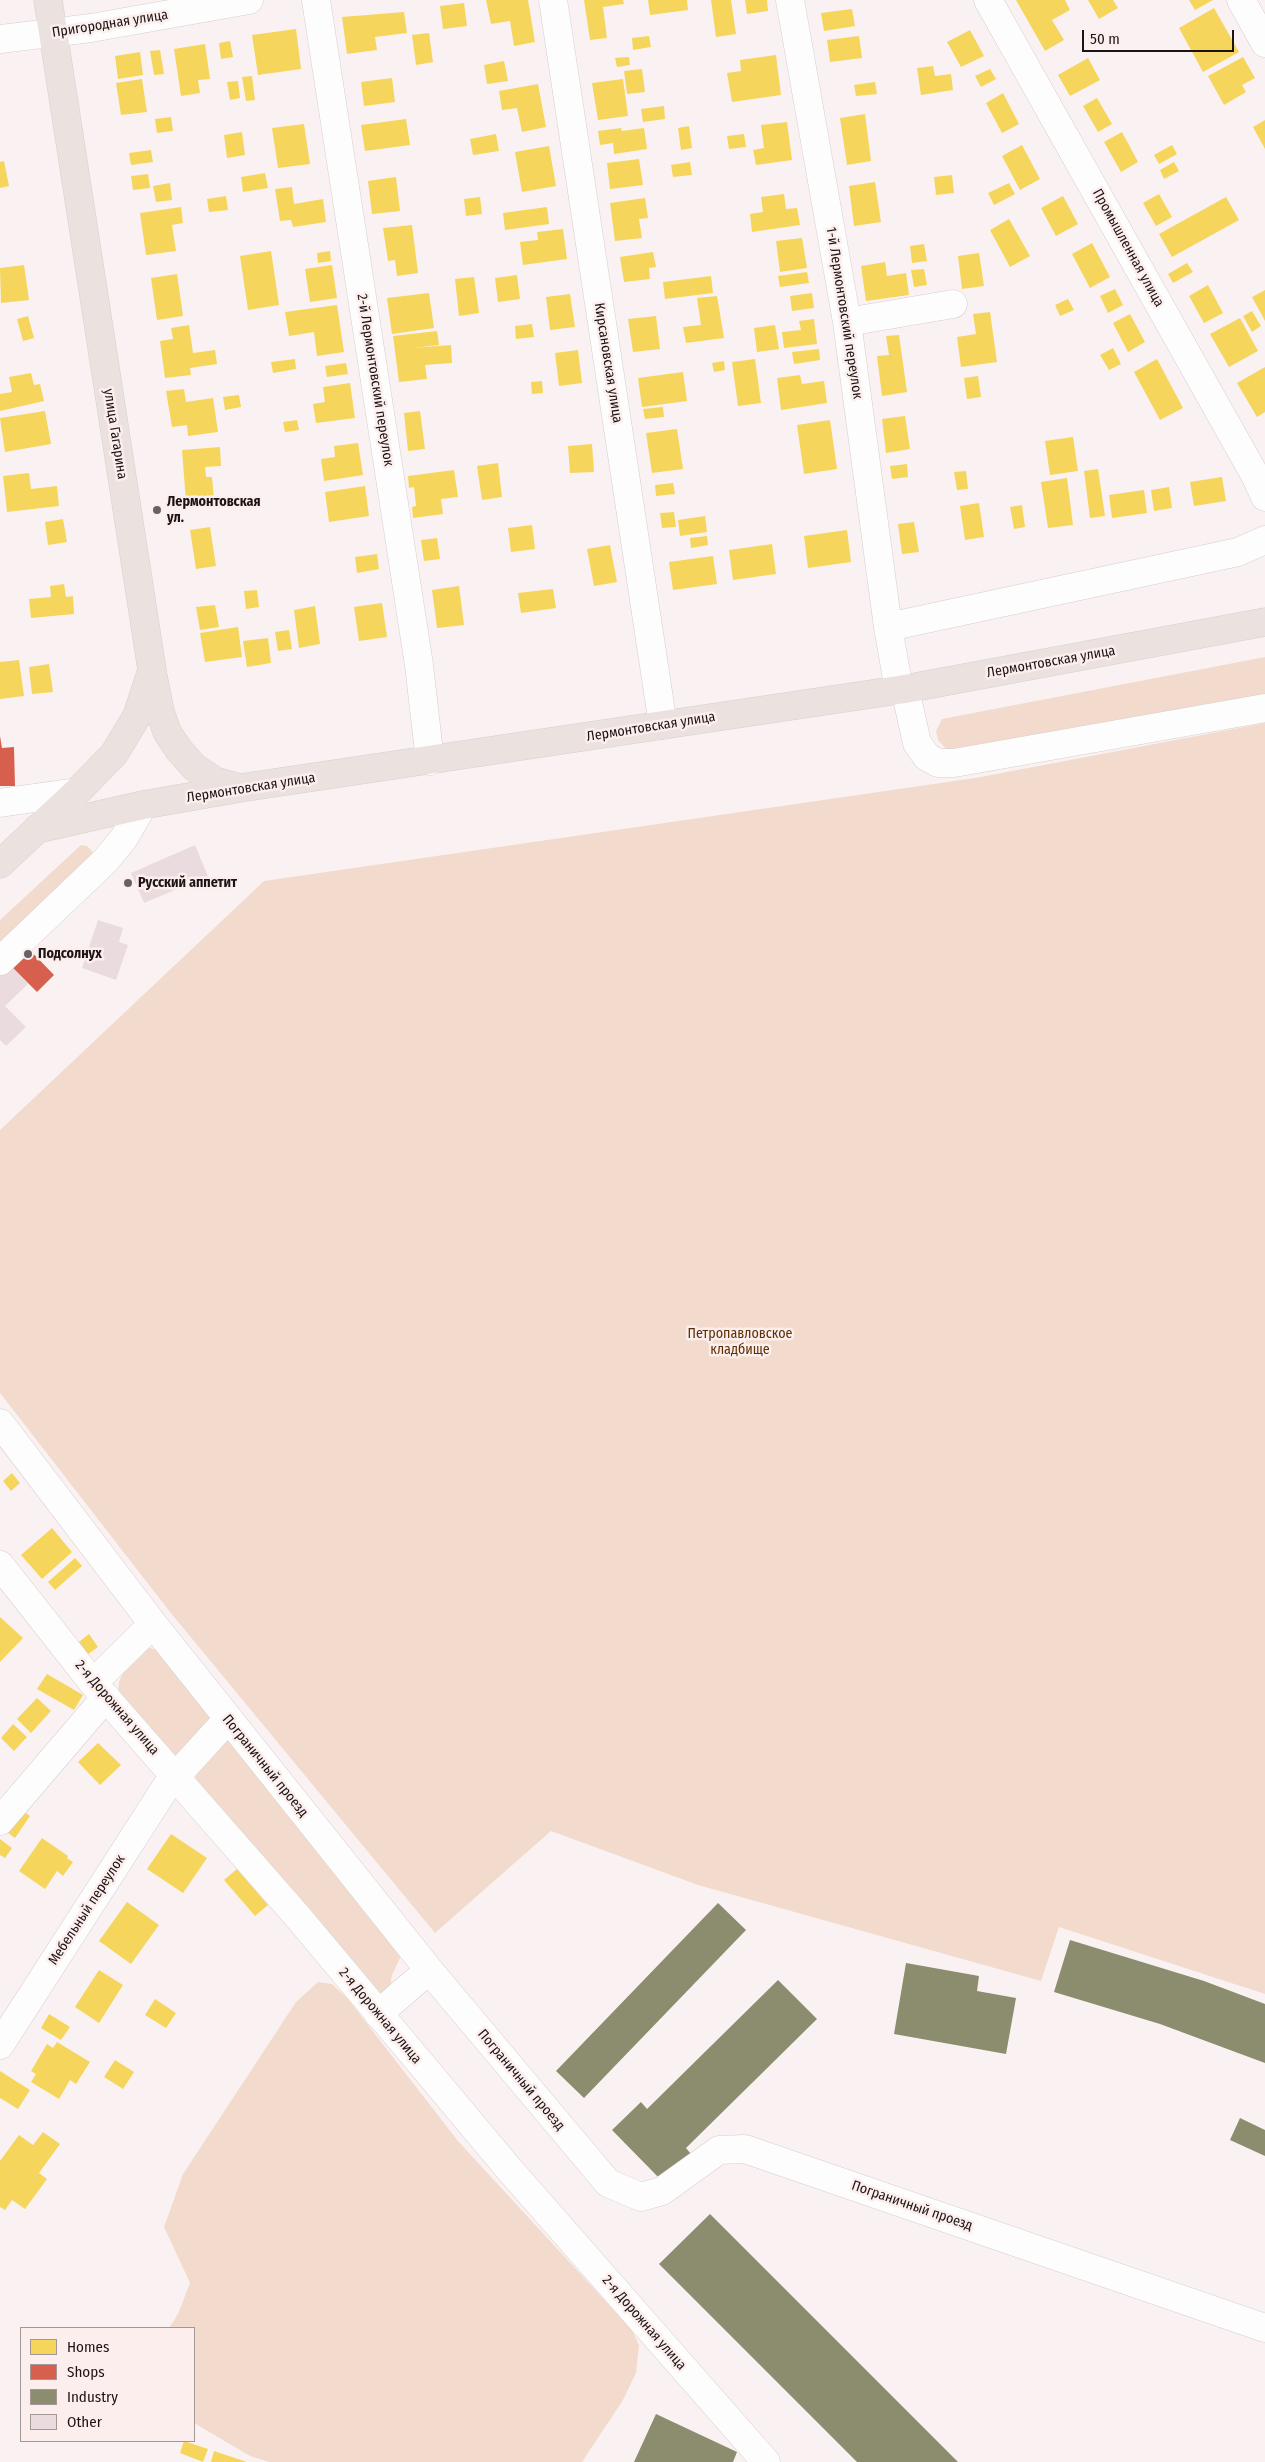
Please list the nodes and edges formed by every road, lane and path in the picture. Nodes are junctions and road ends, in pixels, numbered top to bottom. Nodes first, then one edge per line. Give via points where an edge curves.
1 (48, 0) edge
2 (249, 0) edge
3 (316, 0) edge
4 (553, 0) edge
5 (790, 0) edge
6 (988, 0) edge
7 (1241, 0) edge
8 (53, 33) junction
9 (0, 38) edge
10 (1265, 43) edge
11 (953, 304) dead end
12 (847, 322) junction
13 (1265, 497) edge
14 (1265, 540) edge
15 (1265, 622) edge
16 (888, 627) junction
17 (152, 670) junction
18 (902, 689) junction
19 (1265, 708) edge
20 (663, 725) junction
21 (430, 761) junction
22 (240, 788) junction
23 (77, 792) junction
24 (0, 803) edge
25 (142, 806) junction
26 (37, 829) junction
27 (0, 864) edge
28 (0, 961) edge
29 (0, 1423) edge
30 (0, 1566) edge
31 (153, 1624) junction
32 (100, 1690) junction
33 (228, 1719) junction
34 (176, 1775) junction
35 (0, 1821) edge
36 (429, 1970) junction
37 (378, 2014) junction
38 (0, 2046) edge
39 (1265, 2328) edge
40 (766, 2462) edge

1 - 8 main road, улица Гагарина
2 - 8 street, Пригородная улица
3 - 21 street, 2-й Лермонтовский переулок via 419,665
4 - 20 street, Кирсановская улица
5 - 12 street, 1-й Лермонтовский переулок
6 - 13 street, Промышленная улица
7 - 10 street
8 - 9 street, Пригородная улица
8 - 17 main road, улица Гагарина
11 - 12 street
12 - 16 street, 1-й Лермонтовский переулок
14 - 16 street via 1238,552
15 - 18 main road, Лермонтовская улица
16 - 18 street, 1-й Лермонтовский переулок
17 - 22 main road via 160,711 178,750 194,767 215,781
17 - 23 main road, улица Гагарина via 137,716 114,754
18 - 19 street, 1-й Лермонтовский переулок via 917,743 927,757 938,763
18 - 20 main road, Лермонтовская улица
20 - 21 main road, Лермонтовская улица
21 - 22 main road, Лермонтовская улица
22 - 25 main road, Лермонтовская улица
23 - 24 street
23 - 26 main road, улица Гагарина
25 - 26 main road, Лермонтовская улица
25 - 28 street via 124,838 105,860
26 - 27 main road, улица Гагарина
29 - 31 street, Пограничный проезд
30 - 32 street, 2-я Дорожная улица
31 - 32 street
31 - 33 street, Пограничный проезд
32 - 34 street, 2-я Дорожная улица
32 - 35 street
33 - 34 street, Мебельный переулок
33 - 36 street, Пограничный проезд
34 - 37 street, 2-я Дорожная улица
34 - 38 street, Мебельный переулок
36 - 37 street
36 - 39 street, Пограничный проезд via 608,2183 641,2197 662,2191 718,2150 745,2149
37 - 40 street, 2-я Дорожная улица via 508,2169

